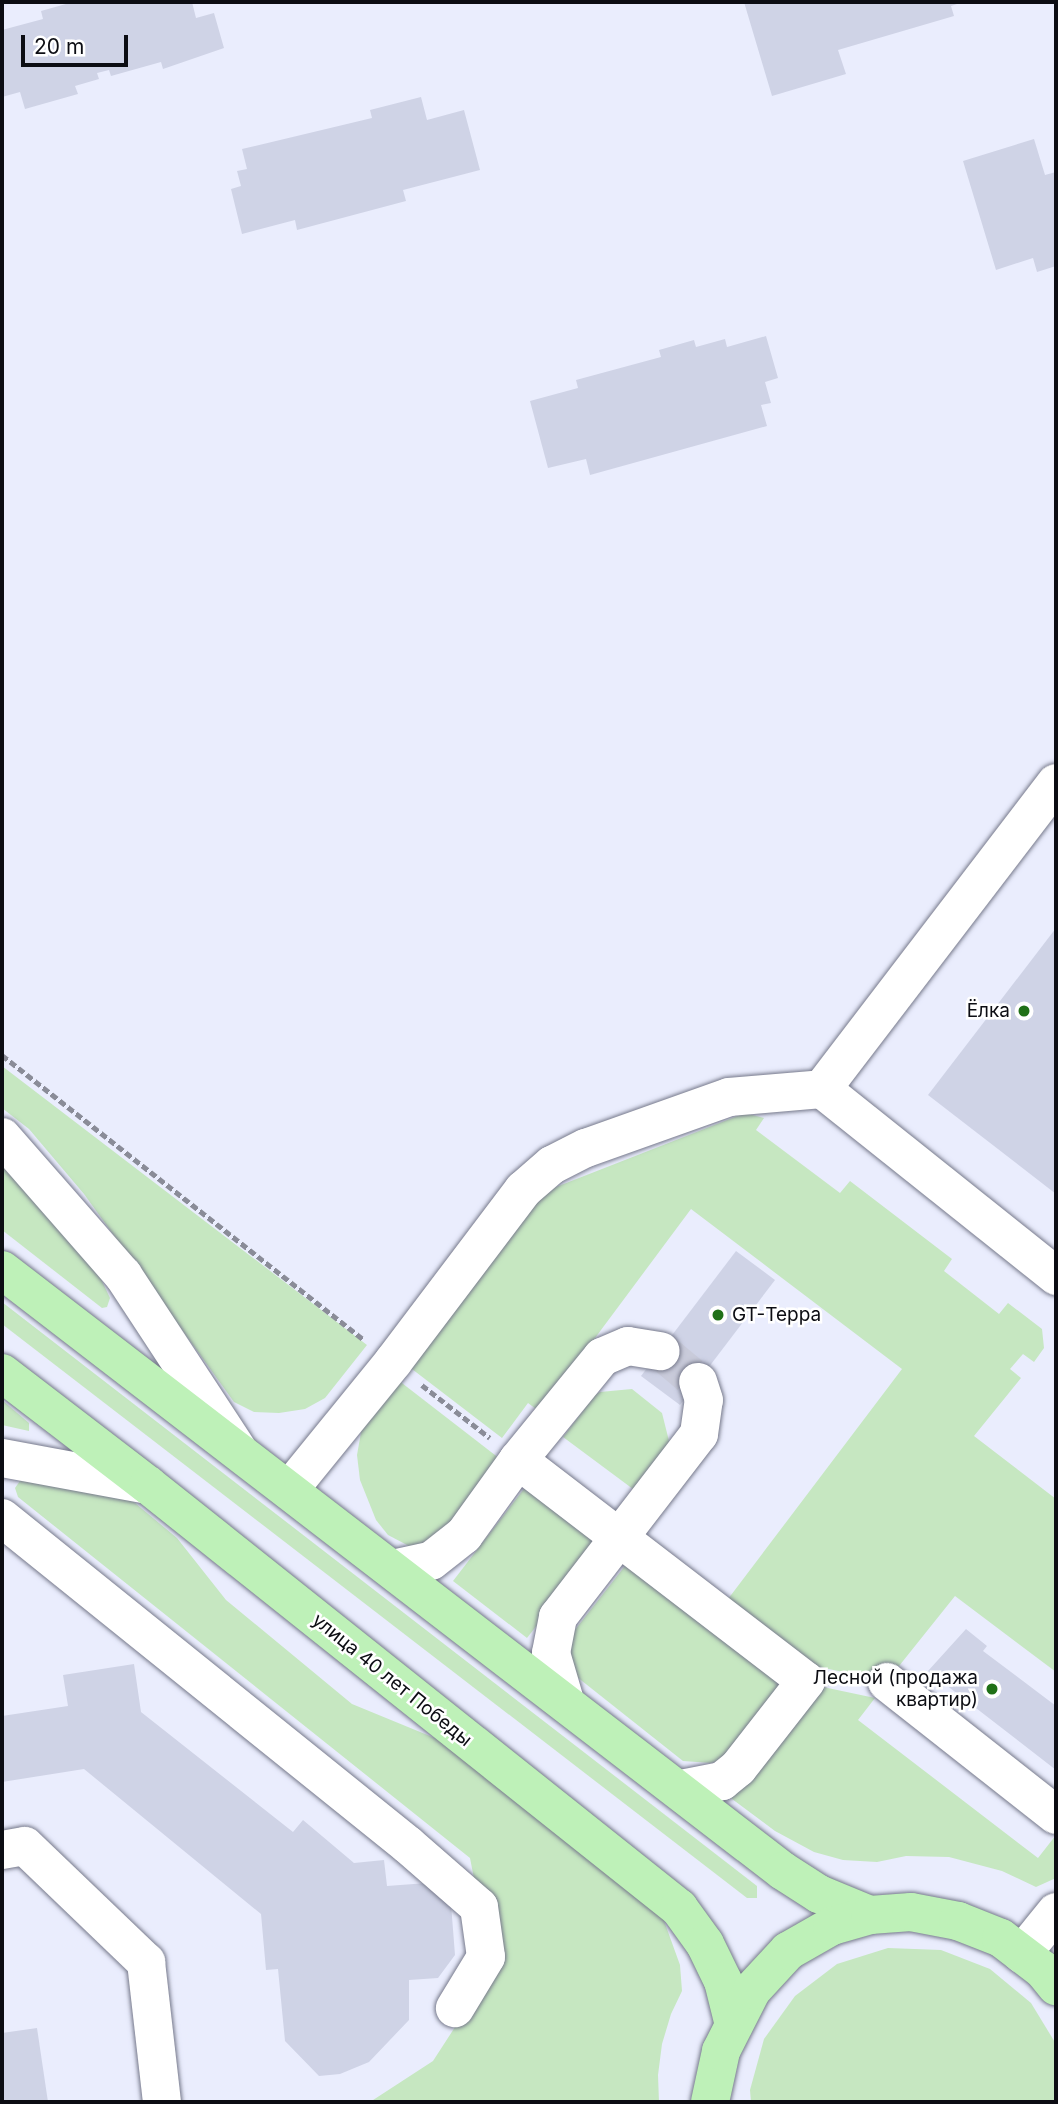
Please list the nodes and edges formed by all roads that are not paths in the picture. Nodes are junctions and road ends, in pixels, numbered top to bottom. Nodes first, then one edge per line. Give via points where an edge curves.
1 (1056, 783) edge
2 (822, 1089) junction
3 (2, 1137) edge
4 (2, 1270) edge
5 (1056, 1276) edge
6 (661, 1351) tunnel mouth
7 (2, 1373) edge
8 (698, 1382) tunnel mouth
9 (239, 1452) junction
10 (2, 1458) edge
11 (518, 1460) junction
12 (148, 1485) junction
13 (289, 1490) junction
14 (2, 1518) edge
15 (619, 1537) junction
16 (392, 1569) junction
17 (887, 1682) dead end
18 (565, 1701) junction
19 (680, 1789) junction
20 (1056, 1815) edge
21 (2, 1850) edge
22 (1056, 1912) edge
23 (870, 1915) junction
24 (1022, 1954) junction
25 (1056, 1986) edge
26 (455, 2008) dead end
27 (734, 2025) junction
28 (710, 2101) edge
29 (162, 2102) edge

1 - 2 street
2 - 5 street
2 - 13 street via 729,1097 586,1148 552,1165 523,1190
3 - 9 street via 123,1275
4 - 9 main road
6 - 11 street via 628,1346 602,1357
7 - 12 main road, улица 40 лет Победы
8 - 15 street via 704,1400 699,1434
9 - 13 main road
10 - 12 street
11 - 15 street
11 - 16 street via 464,1535 431,1561
12 - 27 main road, улица 40 лет Победы via 679,1908 705,1944 723,1981
13 - 16 main road
14 - 26 street via 408,1845 479,1908 486,1957
15 - 18 street via 558,1617 551,1653
15 - 19 street via 806,1681 738,1768 722,1781
16 - 18 main road
17 - 20 street
18 - 19 main road
19 - 23 main road via 783,1871 819,1894
21 - 29 street via 25,1846 146,1962
22 - 24 street
23 - 24 main road via 911,1912 958,1921 1001,1938
23 - 27 main road via 832,1926 788,1951 752,1990
24 - 25 main road
27 - 28 main road via 720,2051

